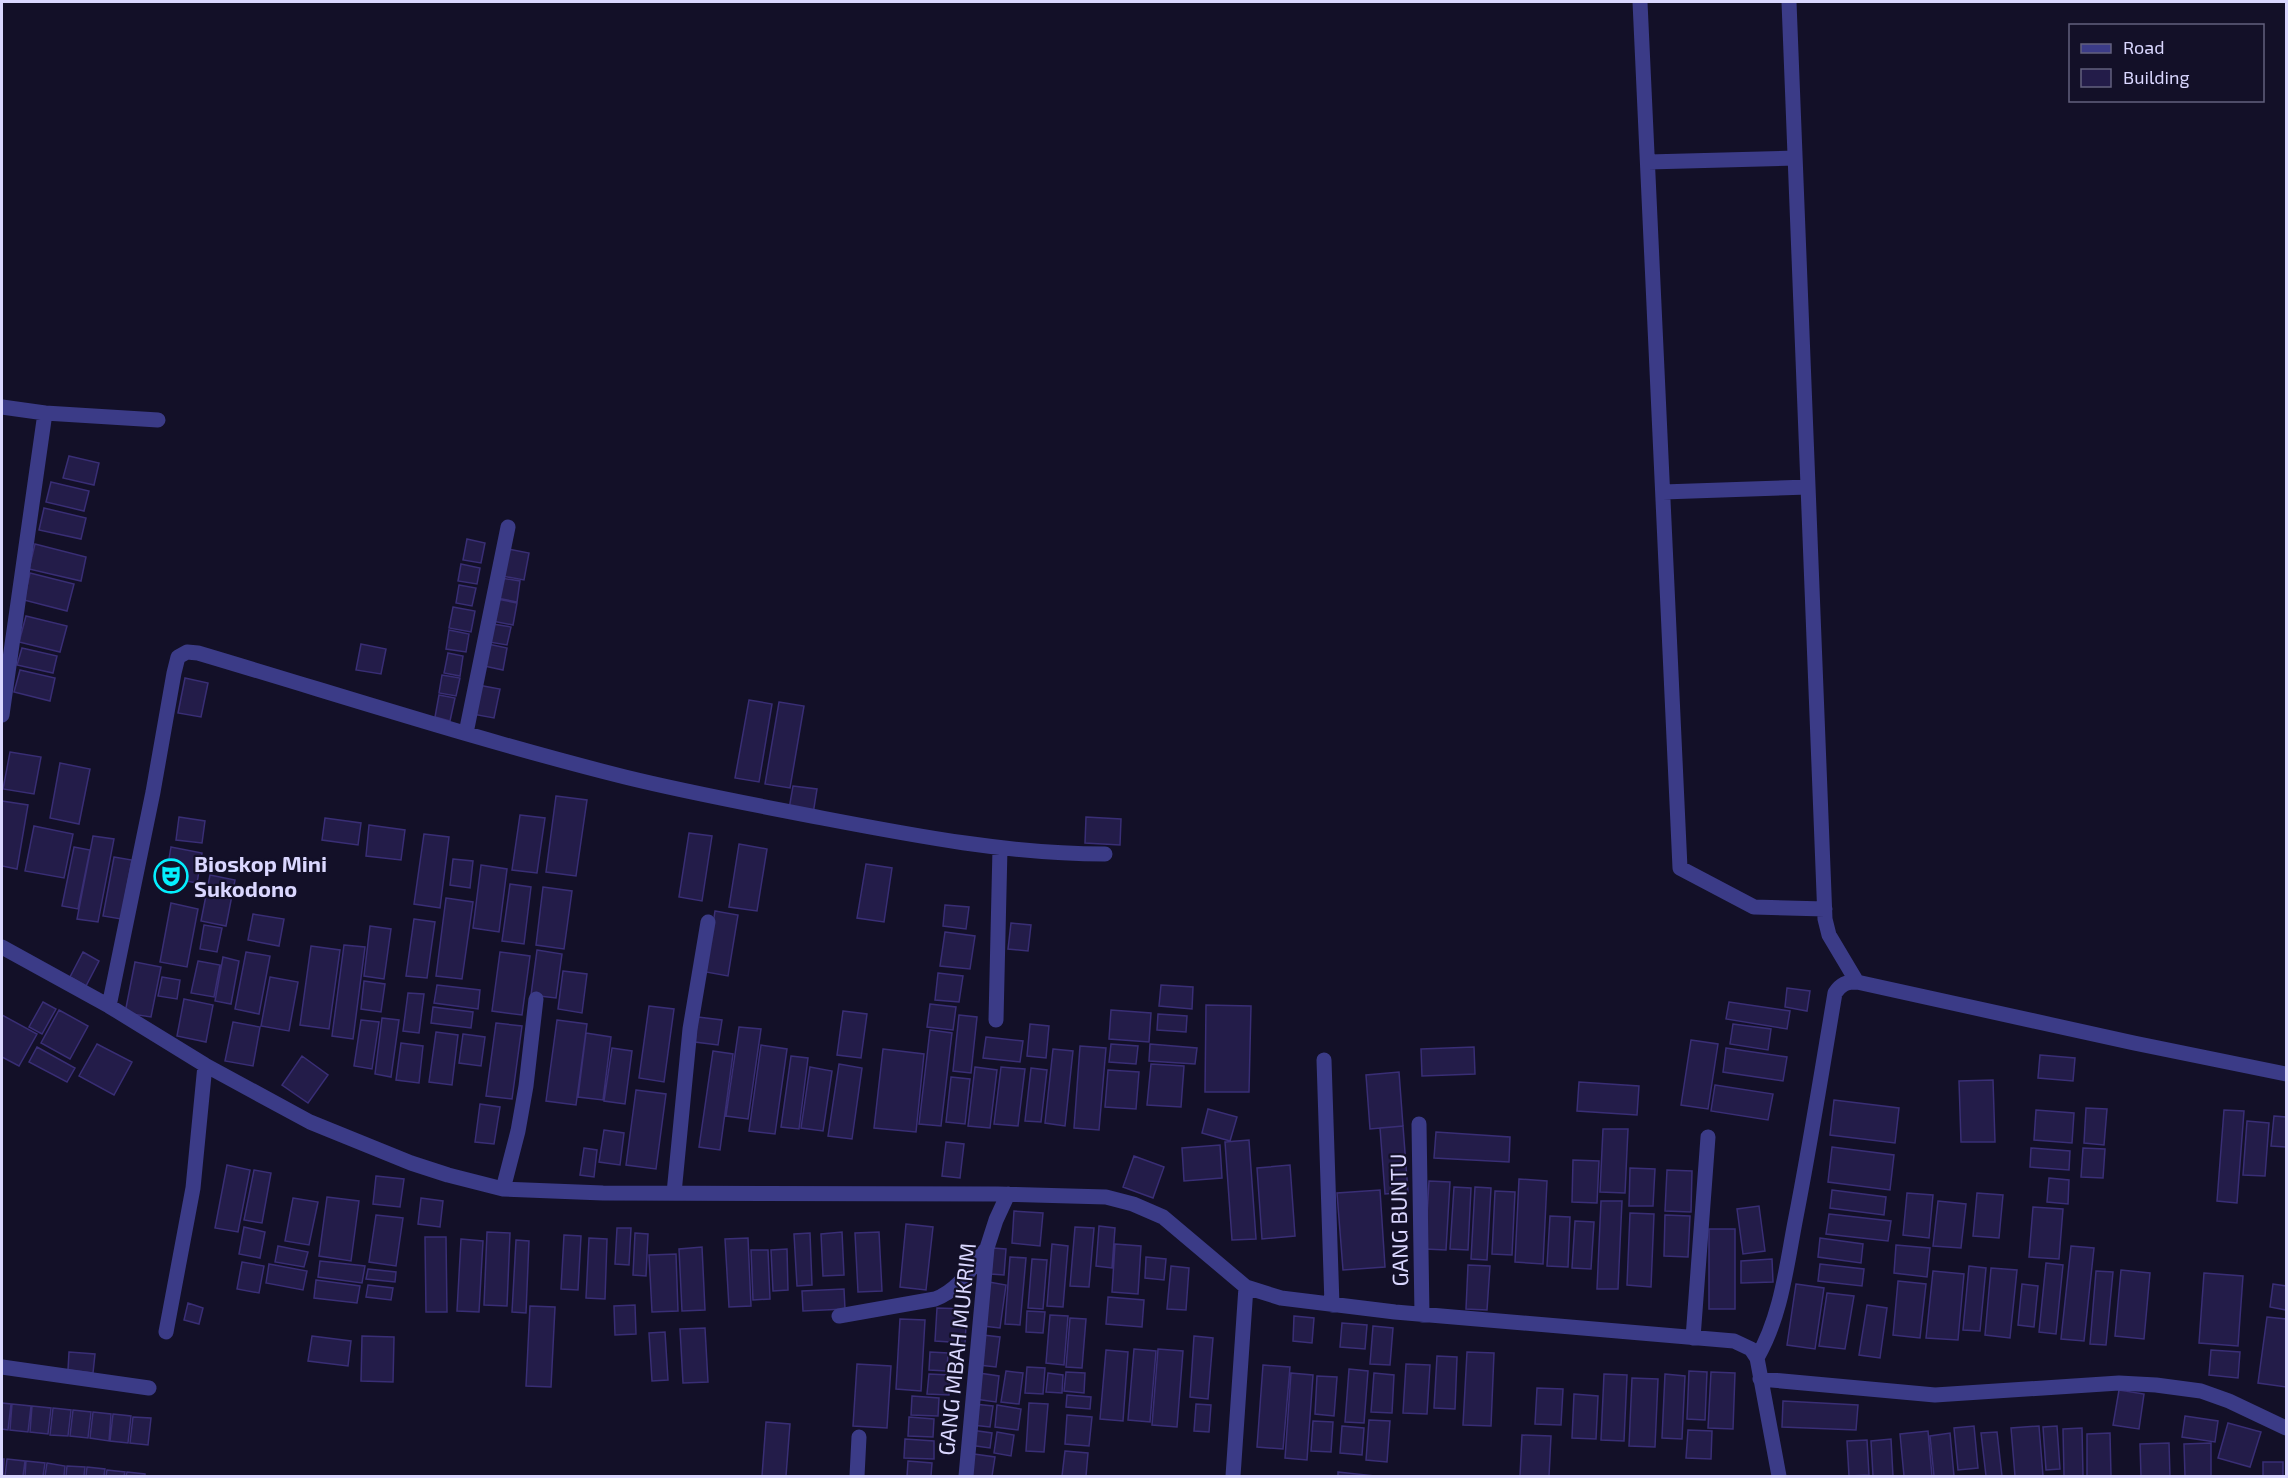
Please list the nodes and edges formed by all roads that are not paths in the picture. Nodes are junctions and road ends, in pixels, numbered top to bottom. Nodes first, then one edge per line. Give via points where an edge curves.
1 (1640, 2) edge
2 (1788, 2) edge
3 (1795, 158) junction
4 (1648, 162) junction
5 (2, 407) edge
6 (45, 413) junction
7 (158, 420) dead end
8 (1808, 487) junction
9 (1663, 492) junction
10 (508, 527) dead end
11 (2, 715) edge
12 (466, 733) junction
13 (1000, 848) junction
14 (1105, 854) dead end
15 (1825, 909) junction
16 (708, 922) dead end
17 (2, 947) edge
18 (1857, 982) junction
19 (536, 999) dead end
20 (109, 1006) junction
21 (996, 1020) dead end
22 (1324, 1060) dead end
23 (205, 1065) junction
24 (2286, 1074) edge
25 (1419, 1124) dead end
26 (1708, 1137) dead end
27 (503, 1189) junction
28 (674, 1193) junction
29 (1008, 1194) junction
30 (987, 1248) junction
31 (1252, 1290) junction
32 (1332, 1305) junction
33 (1422, 1315) junction
34 (839, 1316) dead end
35 (166, 1332) dead end
36 (1693, 1338) junction
37 (1757, 1358) junction
38 (2, 1367) edge
39 (1760, 1379) junction
40 (149, 1388) dead end
41 (2286, 1428) edge
42 (859, 1437) dead end
43 (857, 1476) edge
44 (966, 1476) edge
45 (1233, 1476) edge
46 (1779, 1476) edge

1 - 4 street
2 - 3 street
3 - 4 street
3 - 8 street
4 - 9 street
5 - 6 street
6 - 7 street
6 - 11 street
8 - 9 street
8 - 15 street
9 - 15 street via 1680,868 1754,907
10 - 12 street
12 - 13 street via 625,777 909,834
12 - 20 street via 198,653 187,652 178,657
13 - 14 street
13 - 21 street
15 - 18 street via 1829,935
16 - 28 street via 690,1029
17 - 20 street
18 - 24 street
18 - 37 street via 1839,986 1835,993 1778,1308
19 - 27 street via 526,1086
20 - 23 street
22 - 32 street
23 - 27 street via 310,1122 411,1163
23 - 35 street via 193,1188
25 - 33 street, GANG BUNTU
26 - 36 street
27 - 28 street
28 - 29 street
29 - 30 street, GANG MBAH MUKRIM
29 - 31 street via 1106,1197 1133,1204 1163,1217
30 - 34 street via 948,1294
30 - 44 street, GANG MBAH MUKRIM
31 - 32 street
31 - 45 street
32 - 33 street
33 - 36 street
36 - 37 street via 1734,1341 1750,1349
37 - 39 street
38 - 40 street
39 - 41 street via 1935,1395 2119,1383 2156,1385 2201,1391
39 - 46 street
42 - 43 street

